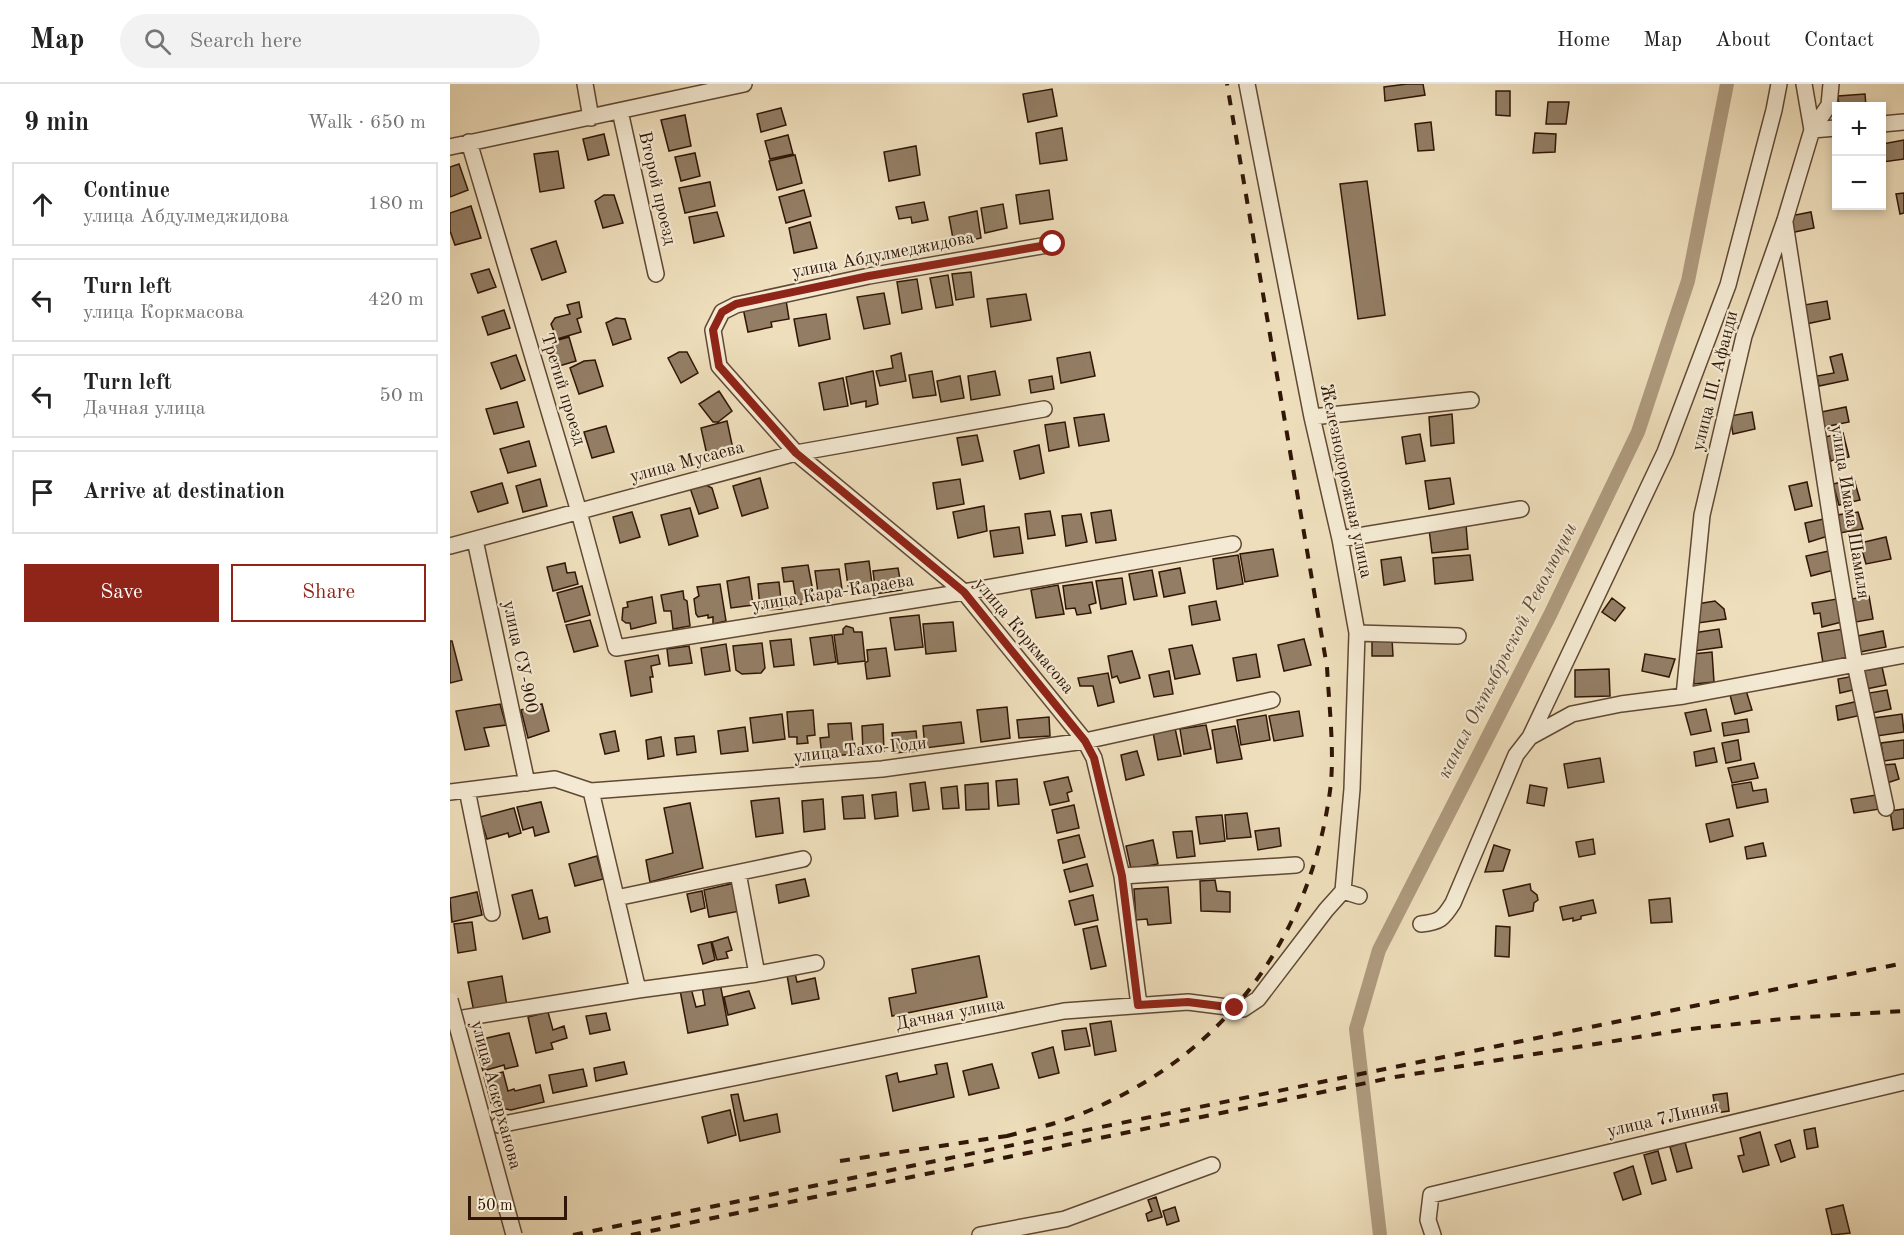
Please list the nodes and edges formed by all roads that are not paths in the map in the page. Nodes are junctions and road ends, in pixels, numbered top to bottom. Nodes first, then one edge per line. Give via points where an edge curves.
1 (585, 84) edge
2 (744, 84) edge
3 (1247, 84) edge
4 (1779, 84) edge
5 (1804, 84) edge
6 (1831, 84) edge
7 (620, 111) junction
8 (591, 118) junction
9 (1904, 122) edge
10 (1886, 124) edge
11 (1832, 128) edge
12 (1812, 130) junction
13 (469, 142) junction
14 (450, 147) edge
15 (1785, 220) junction
16 (1053, 244) dead end
17 (656, 273) dead end
18 (722, 312) joint
19 (1471, 400) dead end
20 (1044, 410) dead end
21 (1312, 417) junction
22 (796, 453) junction
23 (1521, 509) dead end
24 (579, 512) junction
25 (1340, 539) junction
26 (475, 540) junction
27 (1233, 544) dead end
28 (450, 546) edge
29 (964, 592) junction
30 (1356, 633) junction
31 (1458, 636) dead end
32 (616, 648) joint
33 (1904, 655) edge
34 (1855, 664) junction
35 (1684, 696) junction
36 (1272, 700) dead end
37 (1530, 737) junction
38 (1085, 741) junction
39 (527, 783) junction
40 (467, 790) junction
41 (591, 791) junction
42 (450, 792) edge
43 (1886, 808) dead end
44 (802, 859) dead end
45 (1296, 865) dead end
46 (738, 873) junction
47 (1122, 876) junction
48 (1343, 891) junction
49 (1359, 896) dead end
50 (616, 898) junction
51 (492, 913) dead end
52 (1421, 924) dead end
53 (816, 963) dead end
54 (757, 974) junction
55 (638, 990) junction
56 (450, 1000) edge
57 (1138, 1005) junction
58 (450, 1020) edge
59 (1904, 1082) edge
60 (499, 1125) dead end
61 (1212, 1165) dead end
62 (514, 1235) edge
63 (980, 1235) edge
64 (1433, 1235) edge

1 - 8 street
2 - 7 street
3 - 21 street, Железнодорожная улица
4 - 37 street via 1728,285 1665,452
5 - 12 street, улица Ш. Афанди
6 - 12 street via 1829,105
7 - 8 street
7 - 17 street, Второй проезд
8 - 13 street
9 - 10 street
11 - 12 street
12 - 15 street, улица Ш. Афанди
13 - 14 street
13 - 24 street, Третий проезд
15 - 34 street, улица Имама Шамиля
15 - 35 street, улица Ш. Афанди via 1744,336 1702,515
16 - 18 street, улица Абдулмеджидова via 869,276 736,304
18 - 22 street, улица Коркмасова via 713,330 719,366
19 - 21 street
20 - 22 street, улица Мусаева
21 - 25 street, Железнодорожная улица
22 - 24 street, улица Мусаева
22 - 29 street, улица Коркмасова
23 - 25 street
24 - 26 street, улица Мусаева
24 - 32 street, Третий проезд
25 - 30 street, Железнодорожная улица
26 - 28 street, улица Мусаева
26 - 39 street, улица СУ-900
27 - 29 street, улица Кара-Караева
29 - 32 street, улица Кара-Караева
29 - 38 street, улица Коркмасова
30 - 31 street
30 - 48 street, Железнодорожная улица via 1352,789
33 - 34 street
34 - 35 street
34 - 43 street, улица Имама Шамиля
35 - 37 street via 1572,714
36 - 38 street, улица Тахо-Годи
37 - 52 street via 1508,770 1445,917
38 - 41 street, улица Тахо-Годи via 882,770
38 - 47 street, улица Коркмасова via 1094,758
39 - 40 street, улица Тахо-Годи
39 - 41 street, улица Тахо-Годи via 555,779
40 - 42 street, улица Тахо-Годи
40 - 51 street
41 - 50 street
44 - 46 street
45 - 47 street
46 - 50 street
46 - 54 street
47 - 57 street, улица Коркмасова
48 - 49 street
48 - 57 street, Дачная улица via 1258,999 1243,1010 1188,1002
50 - 55 street
53 - 54 street
54 - 55 street
55 - 58 street
56 - 62 street, улица Аскерханова, bridge
57 - 60 street, Дачная улица via 1064,1011
59 - 64 street, улица 7Линия via 1431,1195 1428,1220
61 - 63 street via 1065,1219

